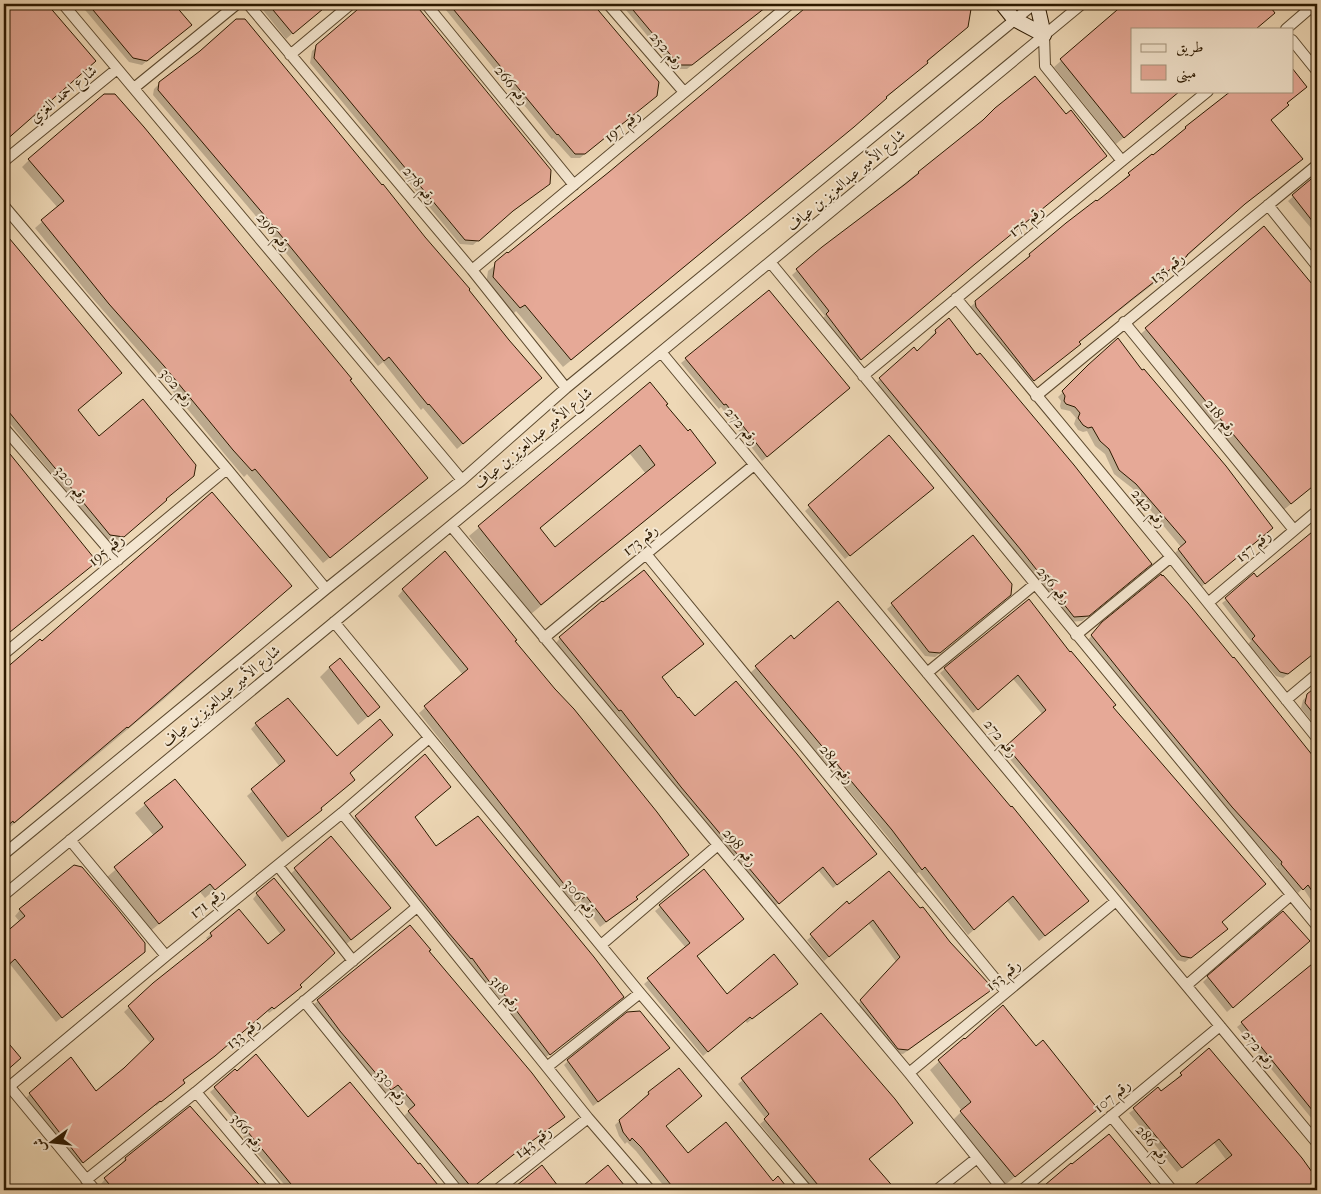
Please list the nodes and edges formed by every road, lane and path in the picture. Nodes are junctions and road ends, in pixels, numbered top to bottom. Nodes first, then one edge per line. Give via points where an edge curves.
1 (63, 4) edge
2 (236, 4) edge
3 (248, 4) edge
4 (351, 4) edge
5 (426, 4) edge
6 (608, 4) edge
7 (790, 4) edge
8 (1002, 4) edge
9 (1034, 4) edge
10 (1037, 4) edge
11 (1082, 4) edge
12 (1314, 4) edge
13 (1014, 19) junction
14 (1287, 28) edge
15 (1044, 36) junction
16 (1294, 42) edge
17 (290, 55) junction
18 (117, 69) junction
19 (1317, 71) edge
20 (134, 88) junction
21 (684, 92) junction
22 (1207, 92) edge
23 (4, 161) edge
24 (1122, 161) junction
25 (1317, 165) edge
26 (574, 185) junction
27 (1268, 205) junction
28 (4, 206) edge
29 (770, 262) junction
30 (1317, 266) edge
31 (472, 270) junction
32 (956, 298) junction
33 (1124, 322) junction
34 (661, 352) junction
35 (863, 376) junction
36 (566, 388) junction
37 (1036, 396) junction
38 (4, 428) edge
39 (754, 465) junction
40 (227, 469) junction
41 (462, 480) junction
42 (1317, 511) edge
43 (451, 526) junction
44 (1294, 530) junction
45 (646, 554) junction
46 (1171, 557) junction
47 (118, 560) junction
48 (1035, 584) junction
49 (326, 589) junction
50 (1208, 603) junction
51 (334, 622) junction
52 (1076, 635) junction
53 (544, 638) junction
54 (5, 650) edge
55 (928, 673) junction
56 (1317, 674) edge
57 (1286, 700) junction
58 (429, 738) junction
59 (1317, 738) edge
60 (342, 813) junction
61 (70, 840) junction
62 (718, 845) junction
63 (4, 854) edge
64 (278, 866) junction
65 (4, 895) edge
66 (1291, 895) junction
67 (1116, 901) junction
68 (417, 907) junction
69 (1317, 926) edge
70 (601, 945) junction
71 (166, 956) junction
72 (353, 961) junction
73 (1186, 985) junction
74 (1006, 992) junction
75 (640, 993) junction
76 (304, 1001) junction
77 (1220, 1026) junction
78 (547, 1067) junction
79 (909, 1073) junction
80 (7, 1089) edge
81 (196, 1092) junction
82 (1111, 1116) junction
83 (588, 1118) junction
84 (1317, 1143) edge
85 (977, 1158) junction
86 (86, 1180) junction
87 (95, 1190) edge
88 (278, 1190) edge
89 (457, 1190) edge
90 (497, 1190) edge
91 (650, 1190) edge
92 (807, 1190) edge
93 (937, 1190) edge
94 (1003, 1190) edge
95 (1022, 1190) edge
96 (1172, 1190) edge

1 - 18 street, رقم 296
2 - 20 street
3 - 17 street, رقم 278
4 - 17 street
5 - 26 street, رقم 266
6 - 21 street, رقم 252
7 - 21 street, رقم 197
8 - 13 street
9 - 13 street, شارع الأمير عبدالعزيز بن عياف
10 - 15 street
11 - 15 street, شارع الأمير عبدالعزيز بن عياف
12 - 14 street
13 - 15 street
13 - 36 street, شارع الأمير عبدالعزيز بن عياف
15 - 24 street via 1046,66
15 - 29 street, شارع الأمير عبدالعزيز بن عياف
16 - 19 street
17 - 31 street, رقم 278
18 - 20 street, رقم 296
18 - 23 street, شارع احمد الغزي
20 - 41 street, رقم 296
21 - 26 street, رقم 197
22 - 24 street, رقم 175
24 - 32 street, رقم 175
25 - 27 street, رقم 135
26 - 31 street, رقم 197
27 - 30 street
27 - 33 street, رقم 135
28 - 40 street, رقم 302
29 - 34 street, شارع الأمير عبدالعزيز بن عياف
29 - 35 street, رقم 256
31 - 36 street, رقم 278
32 - 35 street, رقم 175
32 - 37 street, رقم 242
33 - 37 street, رقم 135
33 - 44 street, رقم 218
34 - 39 street, رقم 272
34 - 43 street, شارع الأمير عبدالعزيز بن عياف
35 - 48 street, رقم 256
36 - 41 street, شارع الأمير عبدالعزيز بن عياف
37 - 46 street, رقم 242
38 - 47 street, رقم 320
39 - 45 street, رقم 173
39 - 55 street, رقم 272
40 - 47 street, رقم 195
40 - 49 street, رقم 302
41 - 49 street, شارع الأمير عبدالعزيز بن عياف
42 - 44 street, رقم 157
43 - 51 street, شارع الأمير عبدالعزيز بن عياف
43 - 53 street, رقم 298
44 - 50 street, رقم 157
45 - 53 street, رقم 173
45 - 74 street, رقم 284
46 - 50 street, رقم 242
46 - 52 street
47 - 54 street, رقم 195
48 - 52 street, رقم 256
48 - 55 street
49 - 63 street, شارع الأمير عبدالعزيز بن عياف
50 - 57 street, رقم 242
51 - 58 street, رقم 306
51 - 61 street, شارع الأمير عبدالعزيز بن عياف
52 - 66 street, رقم 256
53 - 62 street, رقم 298
55 - 67 street, رقم 272
56 - 57 street
57 - 59 street, رقم 242
58 - 60 street, رقم 171
58 - 70 street, رقم 306
60 - 64 street, رقم 171
60 - 68 street, رقم 318
61 - 65 street, شارع الأمير عبدالعزيز بن عياف
61 - 71 street
62 - 70 street
62 - 79 street, رقم 298
64 - 71 street, رقم 171
64 - 72 street
66 - 69 street, رقم 256
66 - 73 street
67 - 73 street, رقم 272
67 - 74 street, رقم 153
68 - 72 street, رقم 133
68 - 78 street, رقم 318
70 - 75 street, رقم 306
71 - 80 street, رقم 171
72 - 76 street, رقم 133
73 - 77 street, رقم 272
74 - 79 street, رقم 153
75 - 78 street
75 - 92 street, رقم 306
76 - 81 street, رقم 133
76 - 89 street, رقم 330
77 - 82 street, رقم 107
77 - 84 street, رقم 272
78 - 83 street, رقم 318
79 - 85 street, رقم 298
80 - 86 street
81 - 86 street, رقم 133
81 - 88 street, رقم 366
82 - 95 street, رقم 107
82 - 96 street, رقم 286
83 - 90 street, رقم 143
83 - 91 street, رقم 318
85 - 93 street
85 - 94 street, رقم 298
86 - 87 street

